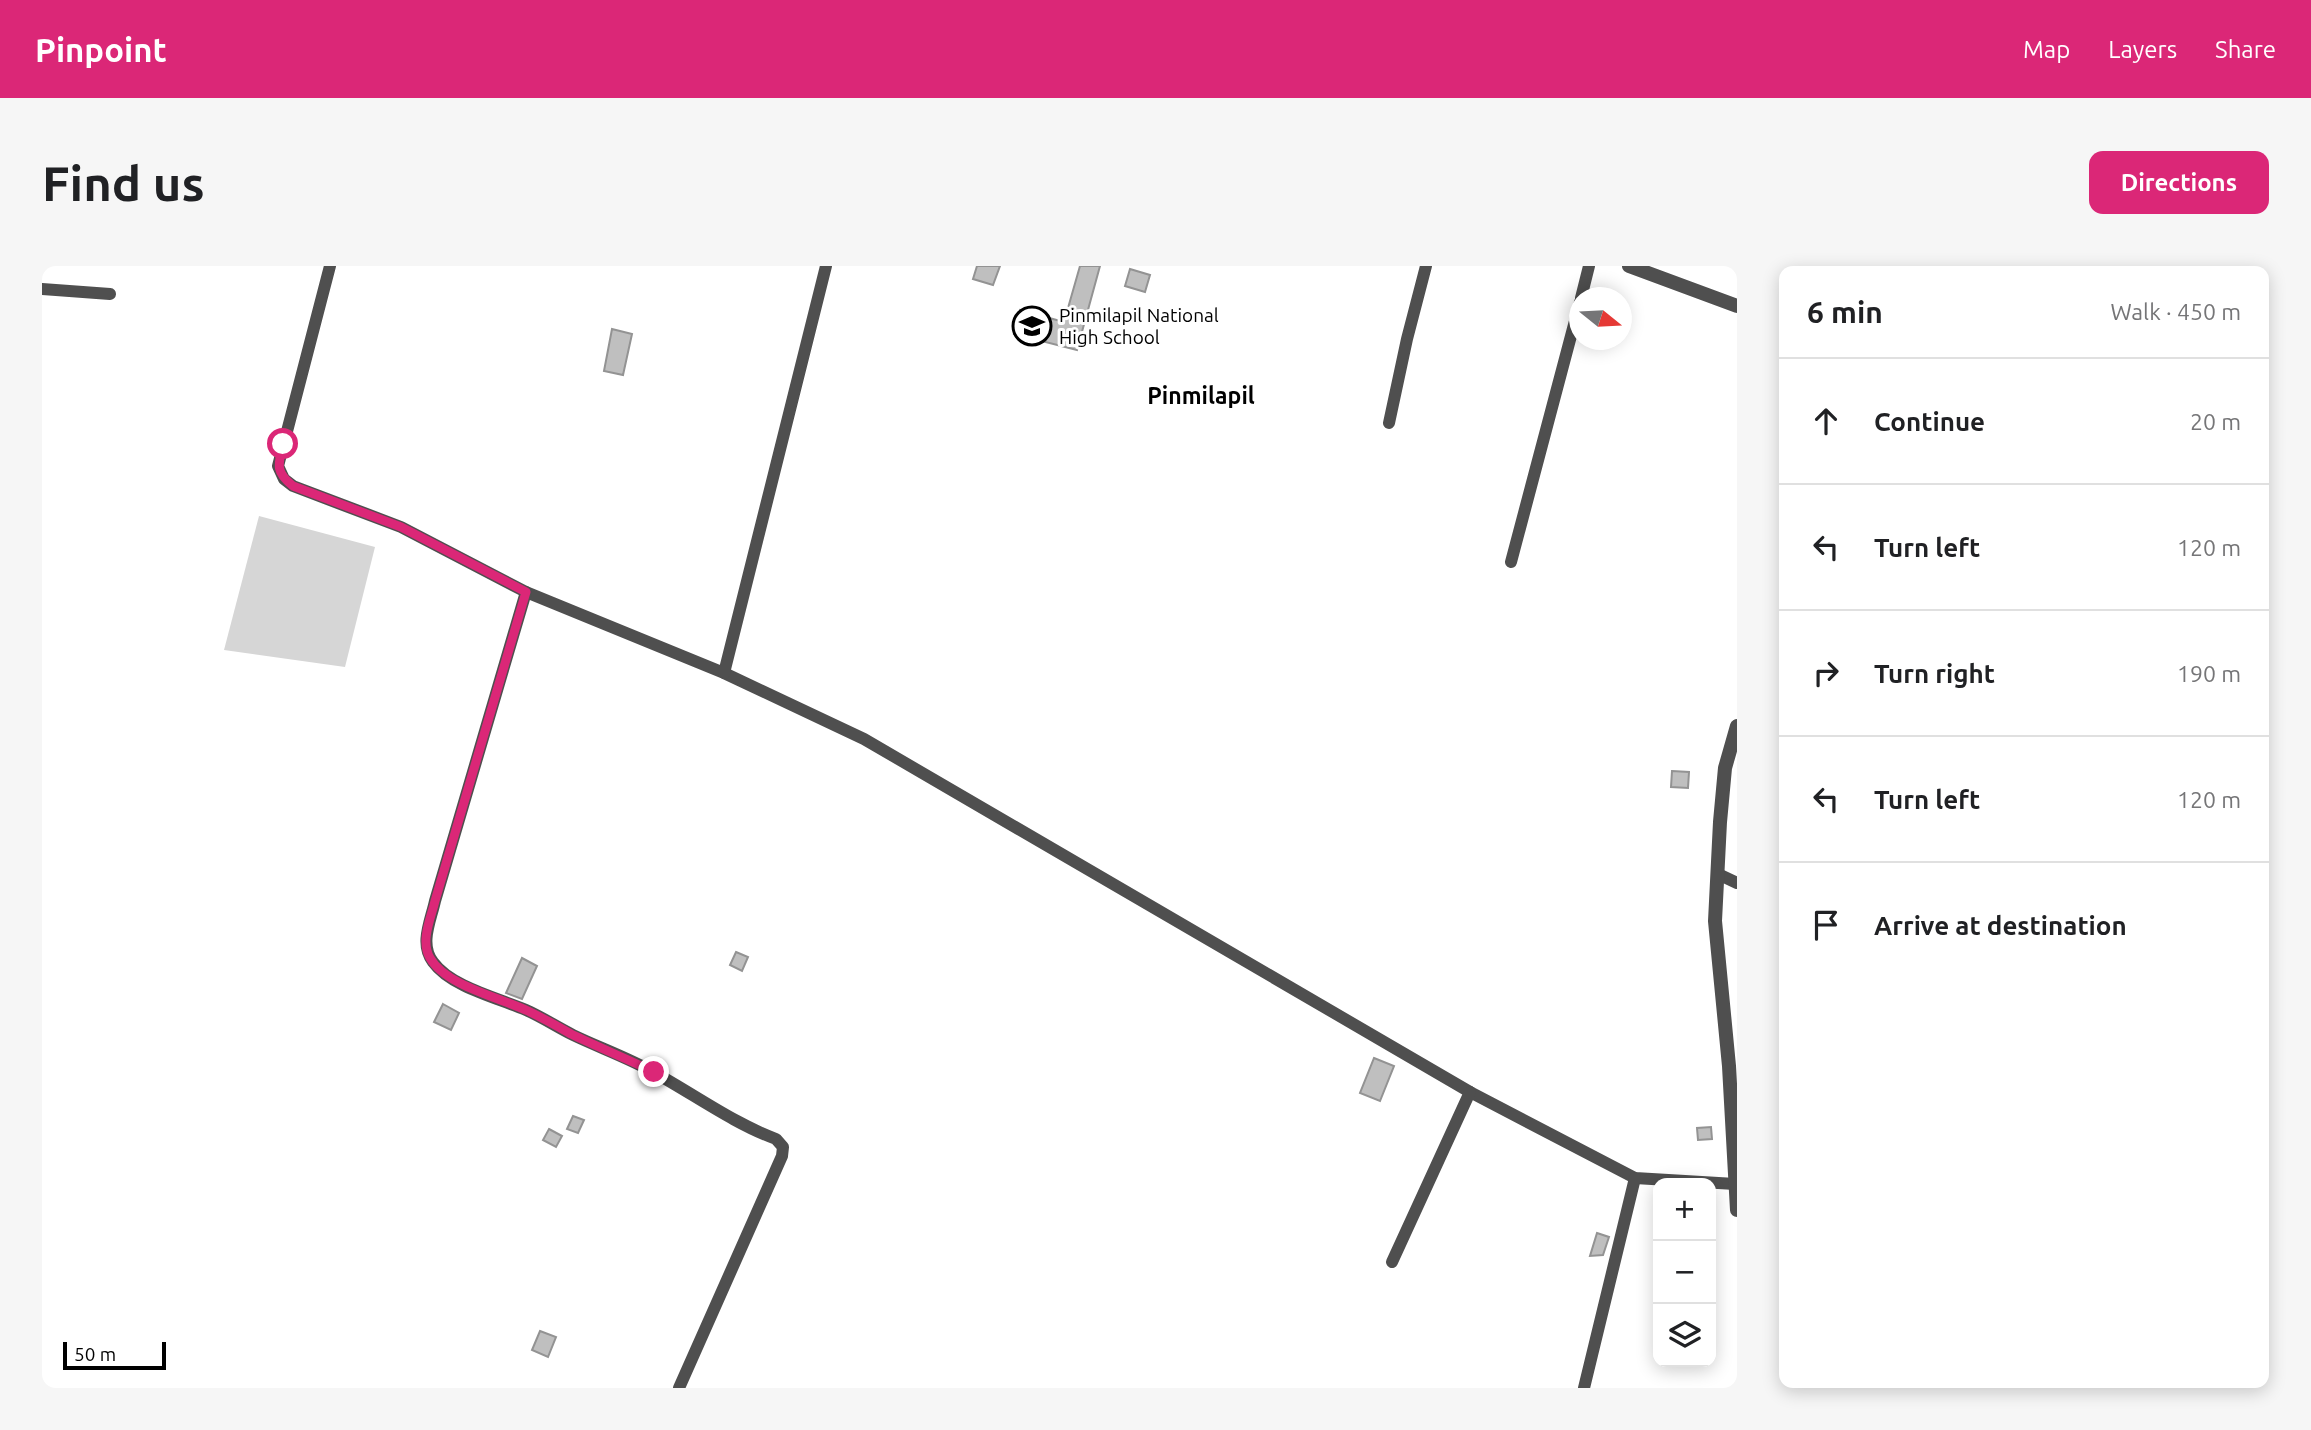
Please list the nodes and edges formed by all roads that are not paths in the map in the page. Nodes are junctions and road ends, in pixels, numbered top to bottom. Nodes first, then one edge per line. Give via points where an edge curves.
1 (330, 266) edge
2 (826, 266) edge
3 (1426, 266) edge
4 (1589, 266) edge
5 (1629, 266) edge
6 (1583, 287) edge
7 (42, 289) edge
8 (110, 294) dead end
9 (1737, 306) edge
10 (1569, 342) edge
11 (1389, 423) dead end
12 (1511, 562) dead end
13 (526, 592) junction
14 (724, 673) junction
15 (1737, 726) edge
16 (1717, 874) junction
17 (1737, 883) edge
18 (1470, 1092) junction
19 (1635, 1178) junction
20 (1735, 1184) edge
21 (1737, 1210) edge
22 (1392, 1262) dead end
23 (680, 1388) edge
24 (1584, 1388) edge

1 - 13 street via 283,444 278,466 281,474 293,486 401,527
2 - 14 street
3 - 11 street
4 - 6 street
5 - 9 street
7 - 8 street
10 - 12 street
13 - 14 street
13 - 23 street via 435,901 427,952 442,972 654,1072 783,1147
14 - 18 street via 864,739
15 - 16 street via 1725,768
16 - 17 street
16 - 20 street via 1715,921
18 - 19 street
18 - 22 street
19 - 20 street
19 - 24 street
20 - 21 street

